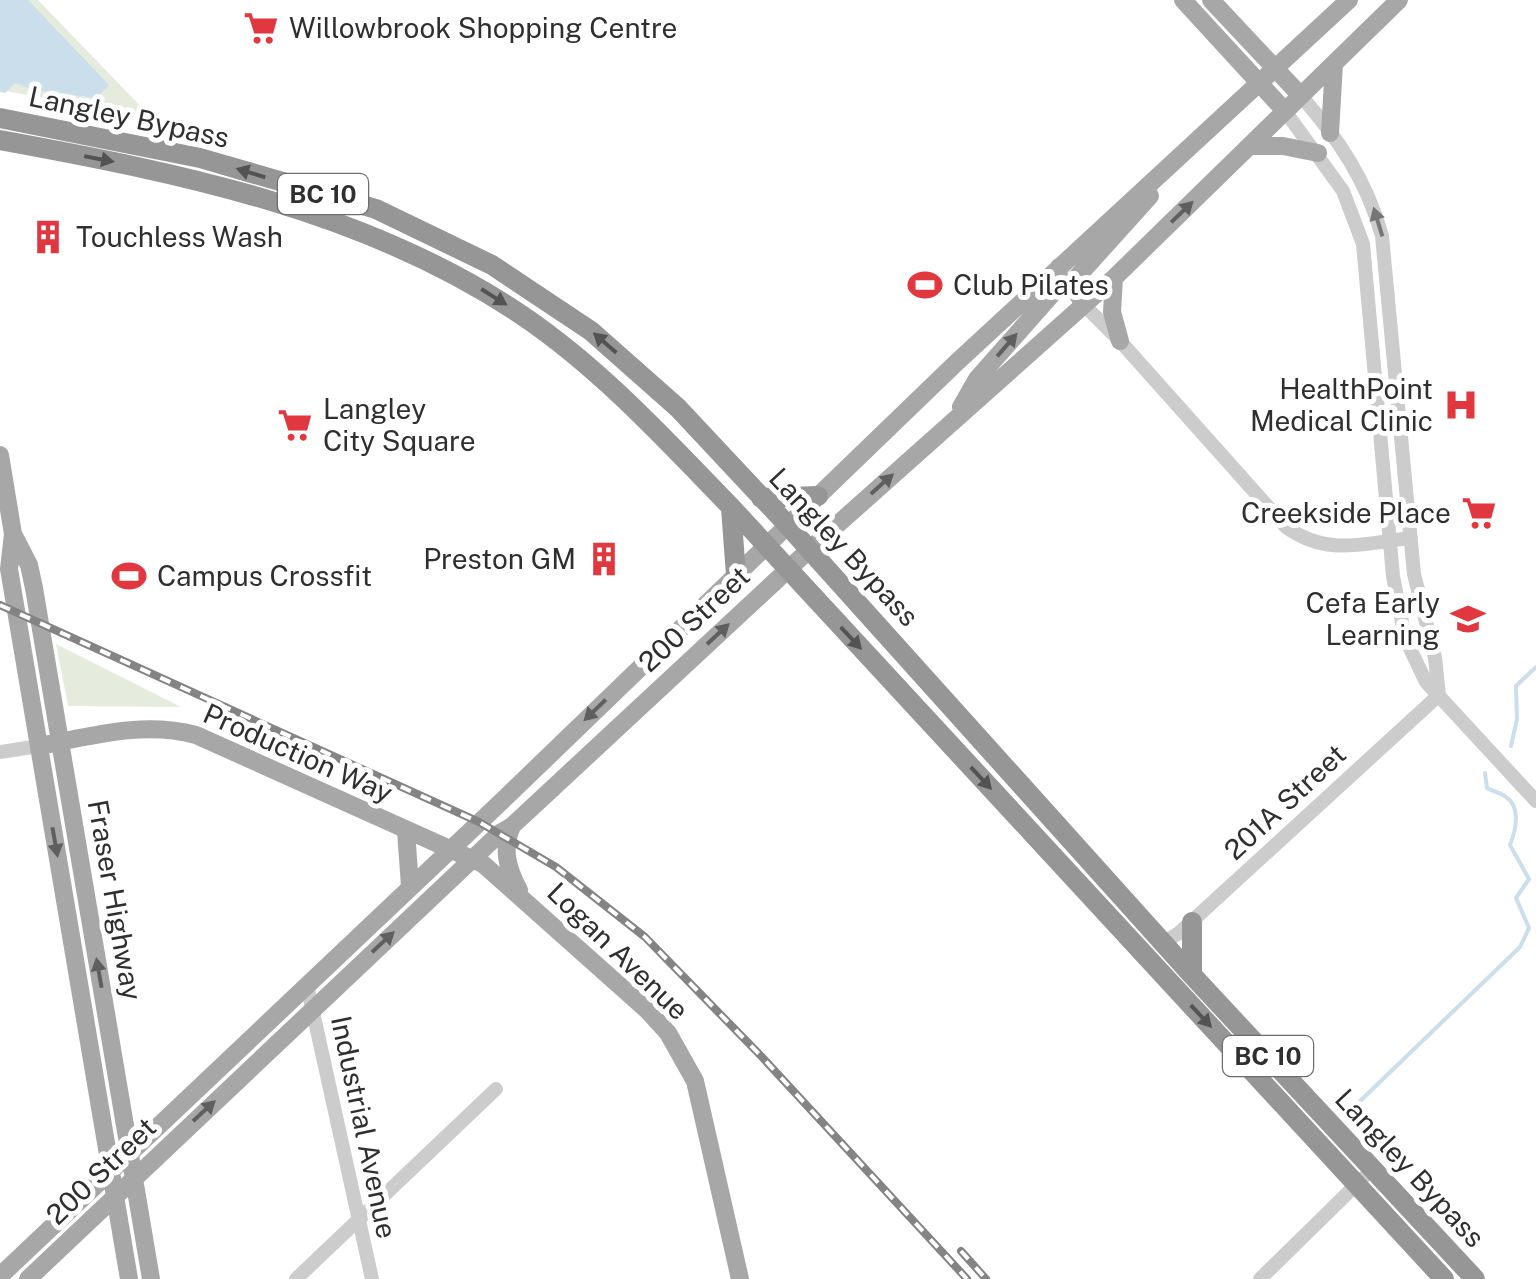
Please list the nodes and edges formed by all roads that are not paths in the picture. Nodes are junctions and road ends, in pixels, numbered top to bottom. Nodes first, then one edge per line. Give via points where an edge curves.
1 (1183, 0) edge
2 (1212, 0) edge
3 (1350, 0) edge
4 (1399, 0) edge
5 (1334, 64) junction
6 (1276, 68) junction
7 (1260, 82) junction
8 (1301, 96) junction
9 (1286, 110) junction
10 (0, 118) edge
11 (1330, 133) junction
12 (1, 141) edge
13 (1250, 146) junction
14 (1318, 153) junction
15 (1182, 155) junction
16 (1059, 267) junction
17 (1114, 278) junction
18 (1084, 305) junction
19 (1120, 340) junction
20 (950, 424) junction
21 (0, 455) edge
22 (818, 496) junction
23 (761, 498) junction
24 (730, 506) junction
25 (788, 526) junction
26 (13, 534) junction
27 (1411, 538) junction
28 (1390, 540) junction
29 (767, 546) junction
30 (810, 549) junction
31 (788, 569) junction
32 (736, 575) junction
33 (1439, 695) junction
34 (54, 708) junction
35 (92, 736) junction
36 (60, 742) junction
37 (39, 746) junction
38 (0, 752) edge
39 (1536, 801) edge
40 (512, 826) junction
41 (406, 831) junction
42 (451, 848) junction
43 (472, 858) junction
44 (410, 886) junction
45 (524, 899) junction
46 (1192, 922) junction
47 (1163, 943) junction
48 (1135, 945) junction
49 (1192, 975) junction
50 (307, 986) junction
51 (312, 1009) junction
52 (496, 1088) dead end
53 (130, 1153) junction
54 (1374, 1168) junction
55 (112, 1170) junction
56 (134, 1178) junction
57 (1357, 1184) junction
58 (116, 1194) junction
59 (358, 1220) junction
60 (81, 1228) junction
61 (123, 1240) junction
62 (0, 1276) edge
63 (28, 1279) edge
64 (130, 1279) edge
65 (151, 1279) edge
66 (296, 1279) edge
67 (372, 1279) edge
68 (740, 1279) edge
69 (1260, 1279) edge
70 (1444, 1279) edge
71 (1475, 1279) edge

1 - 7 main road
2 - 6 main road
3 - 6 main road, 200 Street
4 - 5 main road, 200 Street
5 - 8 main road, 200 Street
5 - 11 main road
6 - 7 main road, 200 Street
6 - 8 main road
7 - 9 main road
7 - 15 main road, 200 Street
8 - 9 main road, 200 Street
8 - 11 street
9 - 13 main road, 200 Street
9 - 14 street
23 -> 10 highway, Langley Bypass / BC 10 via 678,408 591,331 442,238 376,209 200,158
27 -> 11 street via 1384,246 1363,182
12 -> 24 highway, Langley Bypass / BC 10 via 172,172 364,233 439,266 574,354
13 - 14 main road
17 -> 13 main road, 200 Street
14 - 28 street via 1350,207 1366,263
15 - 16 main road, 200 Street
15 - 18 main road via 1076,278
20 -> 16 main road via 978,379 1053,292
16 - 22 main road, 200 Street
17 - 18 main road, 200 Street
17 - 19 main road via 1112,312
18 - 19 street
18 - 20 main road, 200 Street
19 - 28 street via 1286,527 1327,546
30 -> 20 main road, 200 Street
21 - 26 main road, Fraser Highway
22 - 23 highway
22 - 25 main road, 200 Street
23 - 25 highway, Langley Bypass / BC 10
24 - 29 highway, Langley Bypass / BC 10
24 - 32 highway
25 - 29 main road, 200 Street
25 - 30 highway, Langley Bypass / BC 10
26 - 34 main road, Fraser Highway via 29,565
26 - 37 main road, Fraser Highway via 9,570
27 - 28 street
27 - 33 street
28 - 33 street via 1405,638
29 - 31 highway, Langley Bypass / BC 10
29 - 32 main road, 200 Street
30 - 31 main road, 200 Street
30 - 47 highway, Langley Bypass / BC 10
40 -> 31 main road, 200 Street
31 -> 48 highway, Langley Bypass / BC 10
32 -> 42 main road, 200 Street
33 - 39 street
33 - 46 street, 201A Street
34 - 35 main road
34 - 36 main road, Fraser Highway
35 - 36 main road, Production Way
35 - 41 main road, Production Way via 136,728 196,735
36 - 37 main road, Production Way
53 -> 36 main road, Fraser Highway
37 - 38 street, Production Way
37 -> 55 main road, Fraser Highway
40 - 43 main road, 200 Street
40 - 45 main road via 506,859
41 - 42 main road, Production Way
41 - 44 main road
42 - 43 main road, Production Way
42 - 44 main road, 200 Street
43 - 45 main road, Logan Avenue
51 -> 43 main road, 200 Street
44 - 50 main road, 200 Street
45 - 68 main road, Logan Avenue via 647,1010 682,1055 700,1098
46 - 47 street, 201A Street
46 - 49 highway
47 - 48 highway
47 - 49 highway, Langley Bypass / BC 10
48 -> 57 highway, Langley Bypass / BC 10
49 - 54 highway, Langley Bypass / BC 10
50 - 51 street, Industrial Avenue
50 - 53 main road, 200 Street
56 -> 51 main road, 200 Street
51 - 59 street, Industrial Avenue
52 - 59 street
53 - 55 main road, 200 Street
53 - 56 main road, Fraser Highway
54 - 57 street
54 - 71 highway, Langley Bypass / BC 10
55 - 58 main road, Fraser Highway
55 - 62 main road, 200 Street
56 - 58 main road, 200 Street
56 - 65 main road, Fraser Highway
57 - 69 street
57 - 70 highway, Langley Bypass / BC 10
58 - 60 main road, 200 Street
58 - 61 main road, Fraser Highway
59 - 66 street
59 - 67 street, Industrial Avenue
60 - 61 main road
60 - 63 main road, 200 Street
61 - 64 main road, Fraser Highway

